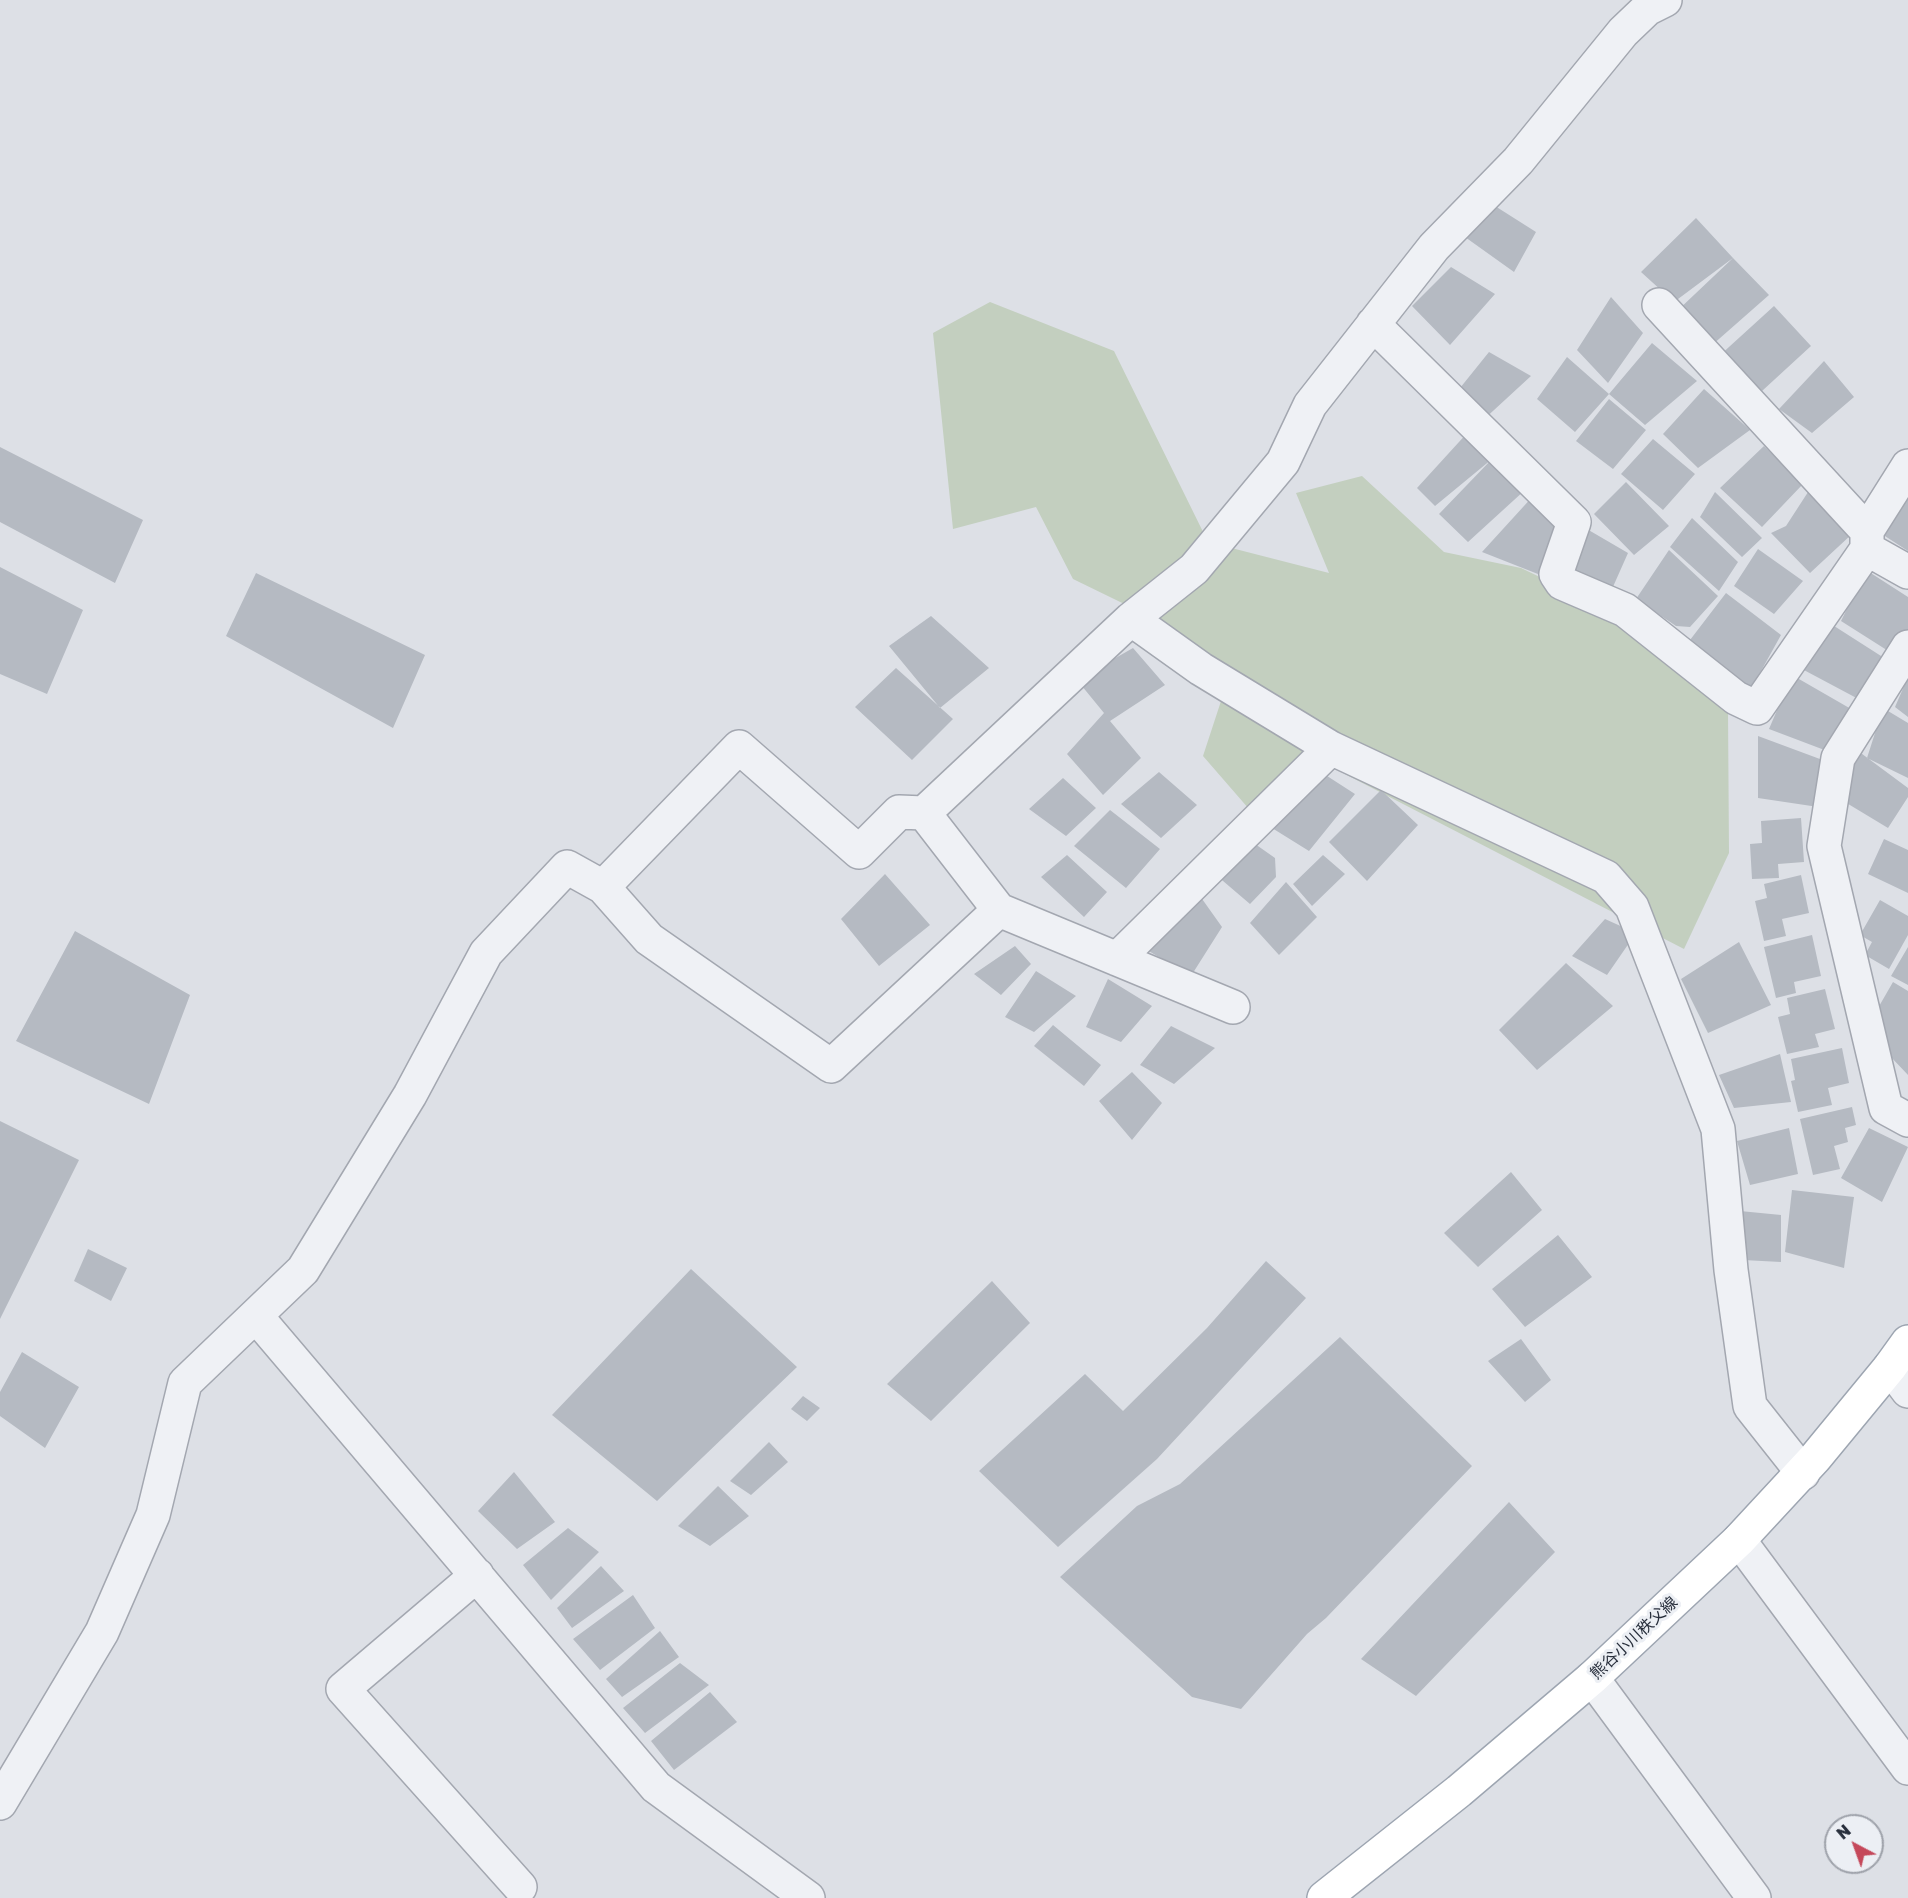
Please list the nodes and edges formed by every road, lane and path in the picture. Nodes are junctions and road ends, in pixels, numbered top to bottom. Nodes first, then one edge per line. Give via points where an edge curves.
1 (1665, 0) edge
2 (1659, 305) dead end
3 (1373, 324) junction
4 (1908, 466) edge
5 (1867, 540) junction
6 (1908, 572) edge
7 (1131, 619) junction
8 (1908, 647) edge
9 (1331, 748) junction
10 (924, 813) junction
11 (603, 887) junction
12 (999, 910) junction
13 (1117, 959) junction
14 (1233, 1007) dead end
15 (1908, 1120) edge
16 (256, 1316) junction
17 (1902, 1366) edge
18 (1803, 1473) junction
19 (1739, 1540) junction
20 (477, 1575) junction
21 (1592, 1678) junction
22 (1908, 1768) edge
23 (0, 1803) edge
24 (520, 1887) dead end
25 (807, 1898) edge
26 (1324, 1898) edge
27 (1754, 1898) edge

1 - 3 street via 1647,9 1623,32 1518,161 1434,247
2 - 5 street
3 - 5 street via 1574,522 1556,574 1562,583 1625,610 1736,698 1757,708
3 - 7 street via 1310,405 1284,462 1194,568
4 - 5 street
5 - 6 street
7 - 9 street via 1201,669
7 - 10 street
8 - 15 street via 1838,758 1824,846 1886,1108
9 - 13 street
9 - 18 street via 1606,877 1632,907 1718,1129 1731,1270 1750,1406
10 - 11 street via 899,812 859,852 739,747
10 - 12 street
11 - 12 street via 649,939 831,1066
11 - 16 street via 567,867 486,953 410,1095 303,1270
12 - 13 street
13 - 14 street
16 - 20 street
16 - 23 street via 186,1383 153,1515 102,1632
17 - 18 main road, 熊谷小川秩父線
18 - 19 main road, 熊谷小川秩父線
19 - 21 main road, 熊谷小川秩父線
19 - 22 street
20 - 24 street via 343,1689
20 - 25 street via 657,1787
21 - 26 main road, 熊谷小川秩父線
21 - 27 street

